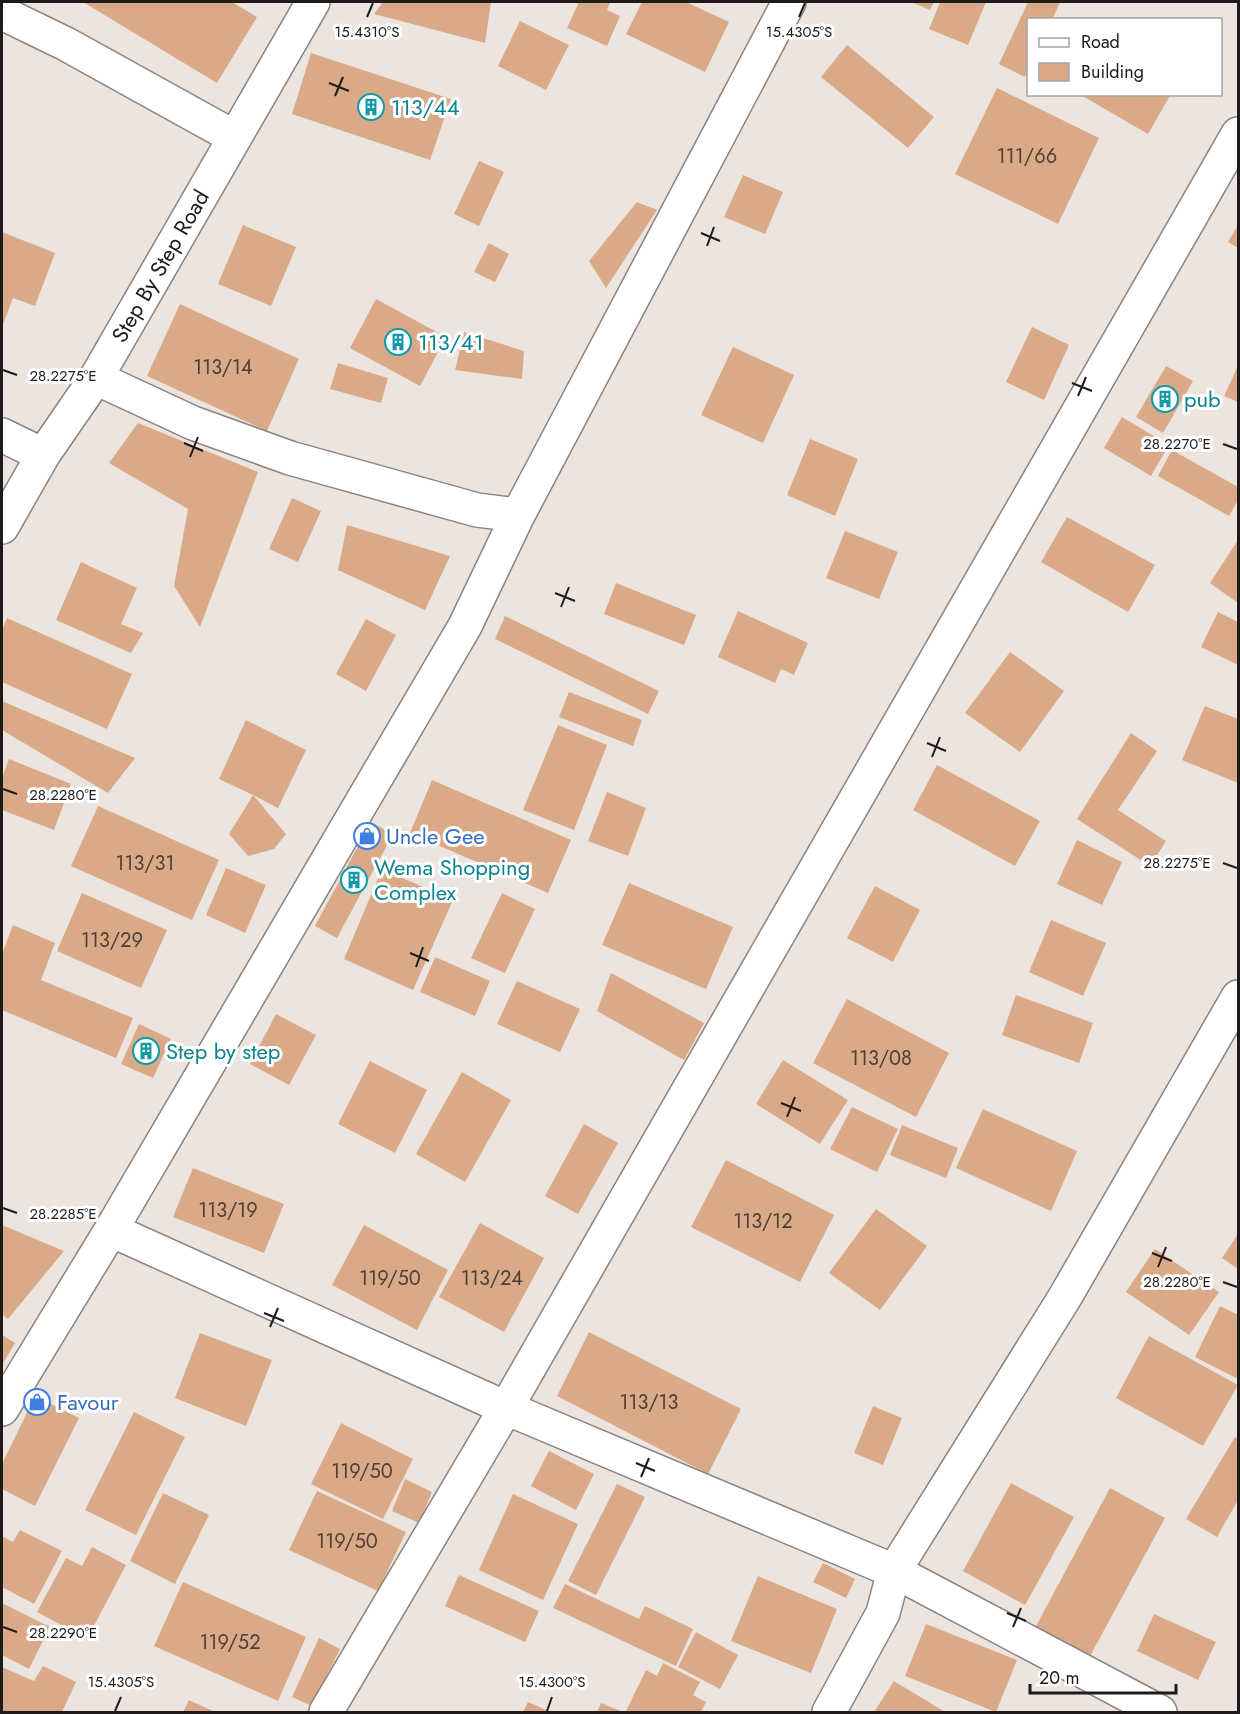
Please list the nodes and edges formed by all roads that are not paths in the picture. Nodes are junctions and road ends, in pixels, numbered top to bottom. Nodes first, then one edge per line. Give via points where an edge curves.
1 (313, 2) edge
2 (789, 2) edge
3 (2, 13) edge
4 (1239, 134) edge
5 (234, 136) junction
6 (96, 378) junction
7 (2, 435) edge
8 (43, 455) junction
9 (518, 515) junction
10 (2, 527) edge
11 (1239, 997) edge
12 (111, 1230) junction
13 (506, 1408) junction
14 (2, 1409) edge
15 (894, 1571) junction
16 (326, 1713) edge
17 (829, 1713) edge
18 (1160, 1713) edge

1 - 5 street, Step By Step Road
2 - 9 street
3 - 5 street
4 - 13 street
5 - 6 street, Step By Step Road
6 - 8 street, Step By Step Road
6 - 9 street via 193,423 290,458 477,510
7 - 8 street
8 - 10 street, Step By Step Road
9 - 12 street via 465,626
11 - 15 street via 1065,1297
12 - 13 street
12 - 14 street
13 - 15 street
13 - 16 street
15 - 17 street via 883,1614
15 - 18 street

